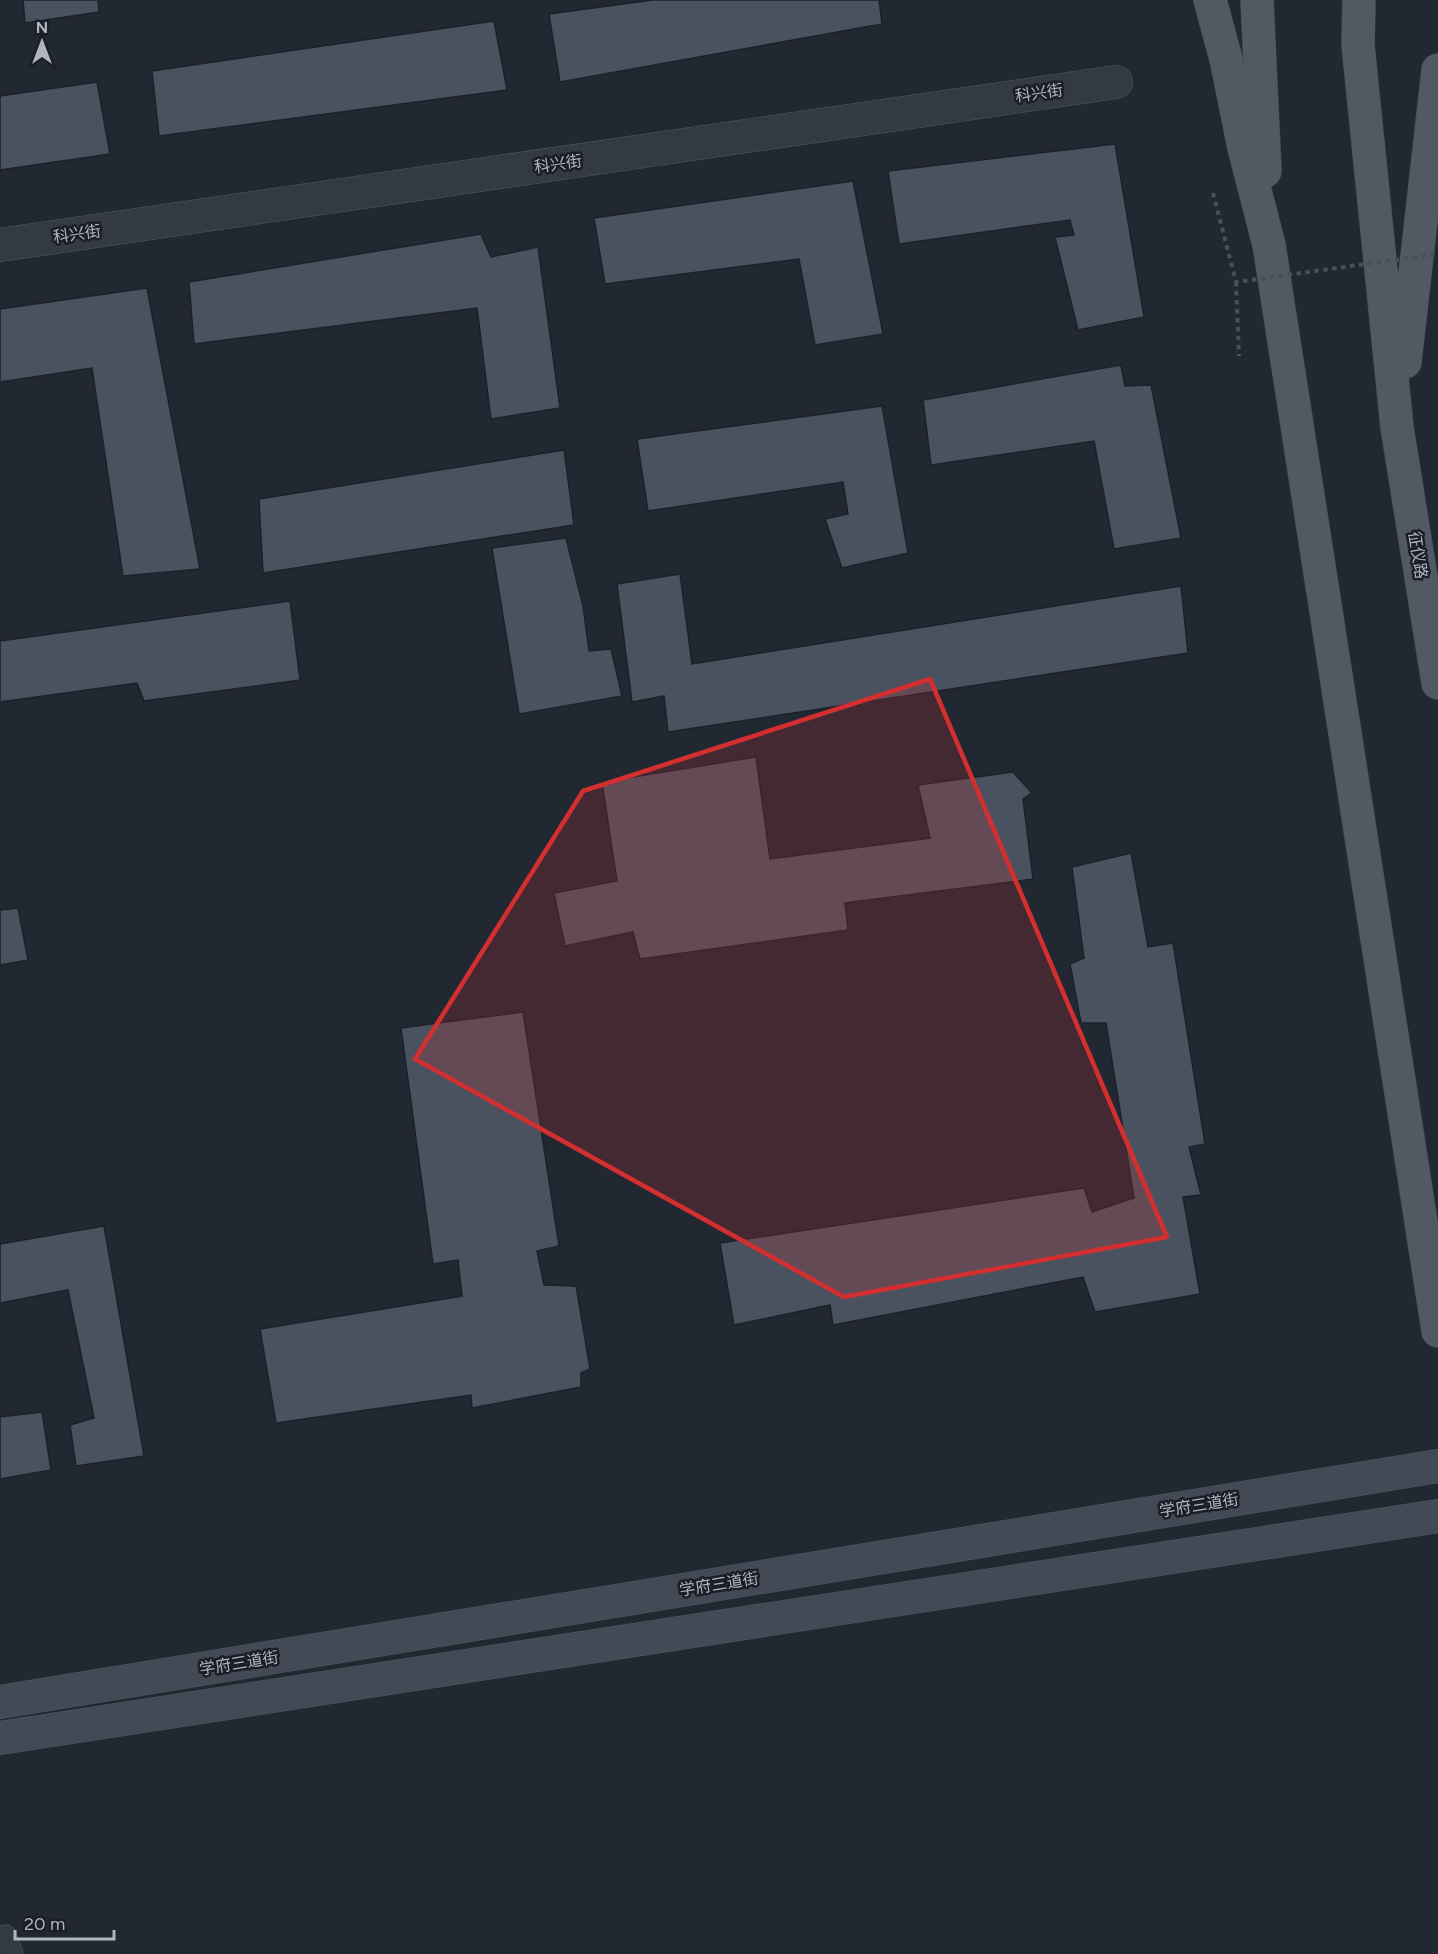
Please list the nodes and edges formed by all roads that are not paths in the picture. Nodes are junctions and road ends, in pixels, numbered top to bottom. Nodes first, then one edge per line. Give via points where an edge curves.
1 (1210, 0) edge
2 (1257, 0) edge
3 (1359, 0) edge
4 (1438, 70) edge
5 (1116, 82) dead end
6 (0, 245) edge
7 (1269, 245) junction
8 (1397, 427) junction
9 (1438, 682) edge
10 (1438, 1331) edge
11 (1438, 1466) edge
12 (1438, 1516) edge
13 (0, 1702) edge
14 (0, 1738) edge
15 (0, 1936) edge
16 (13, 1954) edge

1 - 7 main road
2 - 7 main road
3 - 8 main road via 1358,45
4 - 8 main road
5 - 6 street, 科兴街
7 - 10 main road
8 - 9 main road, 征仪路
11 - 13 main road, 学府三道街
12 - 14 main road
15 - 16 lane via 6,1935

